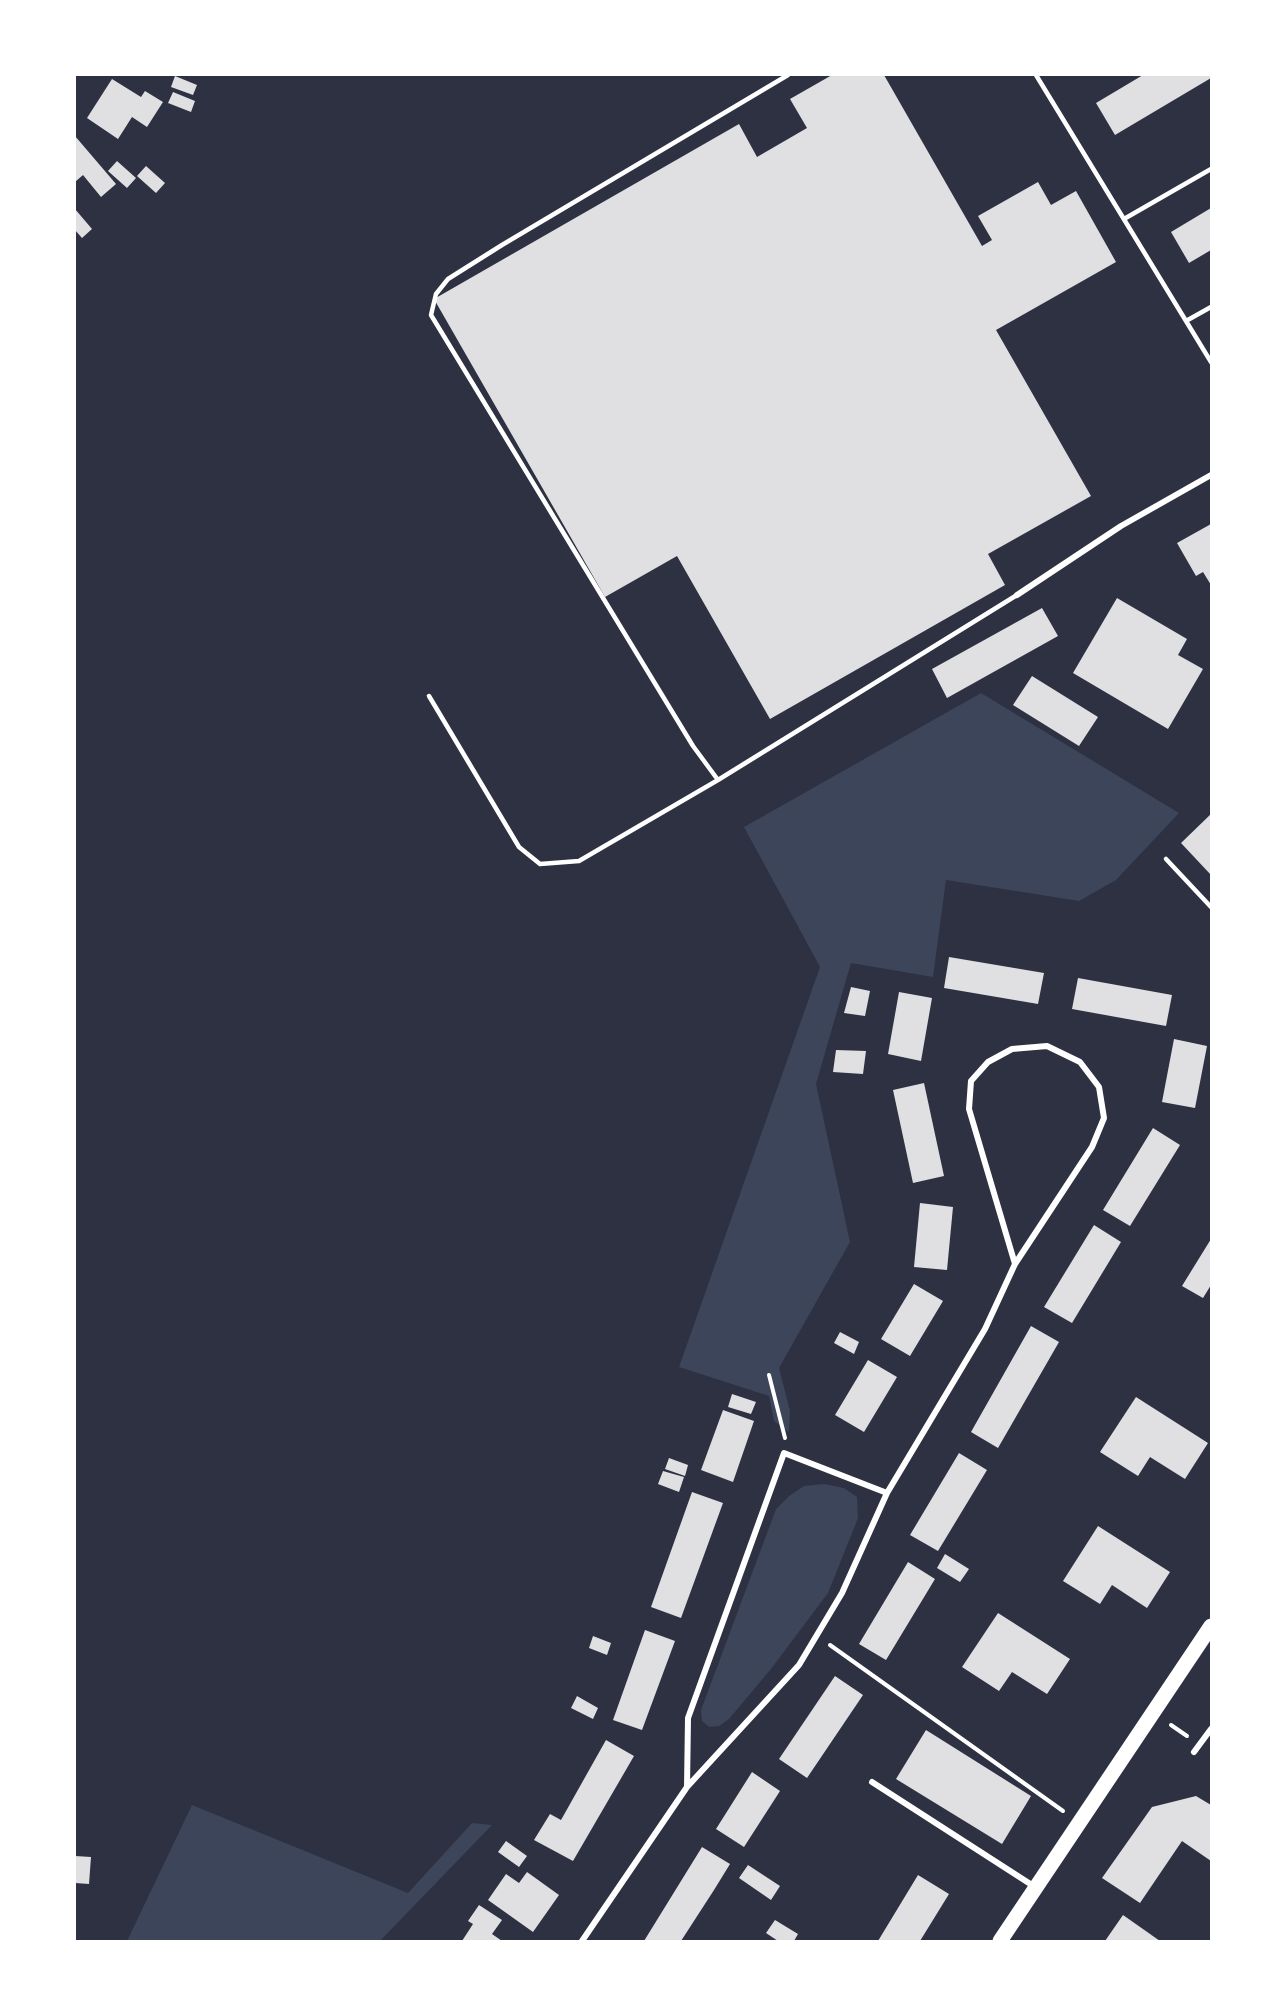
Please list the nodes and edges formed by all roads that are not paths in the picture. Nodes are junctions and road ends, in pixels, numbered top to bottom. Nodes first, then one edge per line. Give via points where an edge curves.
1 (788, 75) edge
2 (1036, 75) edge
3 (1211, 169) edge
4 (1124, 219) junction
5 (1211, 307) edge
6 (1186, 321) junction
7 (1211, 362) edge
8 (1211, 475) edge
9 (1017, 595) joint
10 (429, 696) dead end
11 (718, 780) junction
12 (1166, 859) dead end
13 (1211, 907) edge
14 (1015, 1264) junction
15 (887, 1493) junction
16 (1211, 1626) edge
17 (1211, 1729) edge
18 (1194, 1752) dead end
19 (872, 1782) dead end
20 (687, 1788) junction
21 (1035, 1888) junction
22 (582, 1941) edge
23 (1000, 1941) edge

1 - 11 lane via 448,279 436,294 431,315 693,746
2 - 4 lane
3 - 4 lane
4 - 6 lane
5 - 6 lane
6 - 7 lane
8 - 9 street via 1121,526
9 - 11 lane
10 - 11 lane via 519,847 540,864 579,861
12 - 13 lane
14 - 14 street via 969,1109 971,1081 988,1062 1012,1049 1047,1046 1080,1062 1099,1087 1104,1118 1092,1147
14 - 15 street via 985,1329
15 - 20 street via 842,1593 799,1665
15 - 20 street via 784,1453 688,1718
16 - 21 main road
17 - 18 street
19 - 21 street
20 - 22 street
21 - 23 main road

